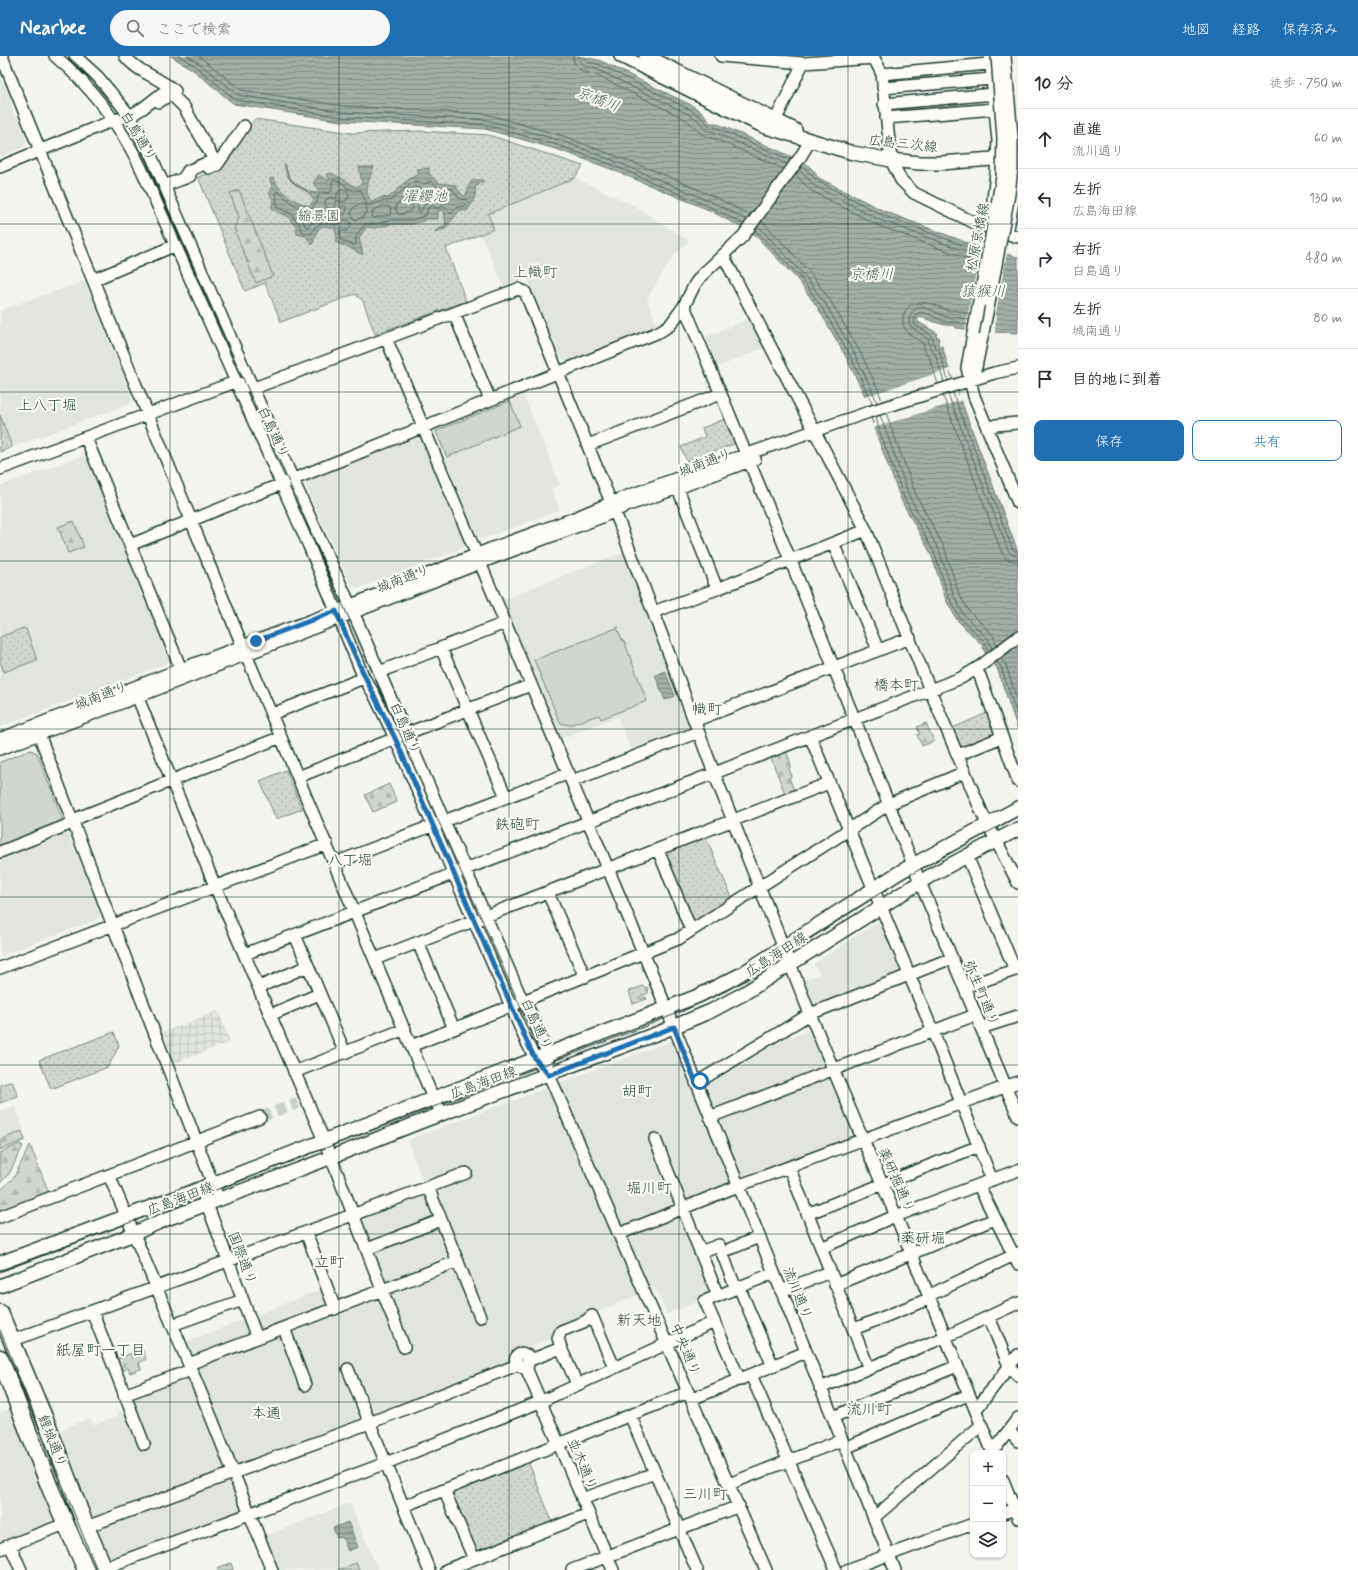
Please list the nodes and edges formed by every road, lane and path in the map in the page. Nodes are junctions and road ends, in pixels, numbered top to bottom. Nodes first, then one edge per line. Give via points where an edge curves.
1 (2, 56) edge
2 (55, 56) edge
3 (76, 56) edge
4 (126, 56) edge
5 (621, 56) edge
6 (721, 56) edge
7 (653, 57) edge
8 (1008, 58) edge
9 (993, 59) edge
10 (803, 63) junction
11 (944, 68) junction
12 (882, 74) junction
13 (992, 79) junction
14 (945, 84) junction
15 (170, 87) junction
16 (883, 88) junction
17 (994, 94) junction
18 (947, 98) junction
19 (884, 104) junction
20 (143, 108) junction
21 (995, 109) junction
22 (948, 113) junction
23 (130, 116) junction
24 (886, 118) junction
25 (776, 119) junction
26 (114, 120) junction
27 (244, 126) dead end
28 (810, 141) junction
29 (40, 150) junction
30 (1017, 157) edge
31 (220, 159) junction
32 (997, 159) junction
33 (891, 160) junction
34 (0, 167) edge
35 (183, 179) junction
36 (164, 186) junction
37 (988, 228) junction
38 (1013, 236) edge
39 (176, 245) junction
40 (723, 255) junction
41 (93, 280) junction
42 (684, 306) junction
43 (454, 313) junction
44 (978, 335) junction
45 (386, 338) junction
46 (1018, 368) edge
47 (559, 372) junction
48 (970, 380) junction
49 (235, 382) junction
50 (254, 388) junction
51 (720, 394) junction
52 (490, 400) junction
53 (148, 415) junction
54 (1018, 423) edge
55 (424, 428) junction
56 (987, 428) junction
57 (814, 430) junction
58 (86, 438) junction
59 (588, 445) junction
60 (747, 458) junction
61 (0, 469) edge
62 (293, 480) junction
63 (1014, 482) edge
64 (281, 484) junction
65 (676, 484) junction
66 (1018, 503) edge
67 (613, 507) junction
68 (192, 521) junction
69 (866, 530) junction
70 (833, 543) junction
71 (130, 545) junction
72 (478, 559) junction
73 (790, 559) junction
74 (717, 589) junction
75 (352, 609) junction
76 (653, 612) junction
77 (338, 615) junction
78 (505, 623) junction
79 (1018, 637) edge
80 (910, 638) junction
81 (441, 648) junction
82 (244, 650) junction
83 (878, 650) junction
84 (834, 668) junction
85 (181, 669) junction
86 (976, 670) junction
87 (379, 672) junction
88 (364, 678) junction
89 (531, 685) junction
90 (930, 690) junction
91 (135, 692) junction
92 (467, 710) junction
93 (272, 714) junction
94 (855, 719) junction
95 (696, 726) junction
96 (37, 730) junction
97 (406, 734) junction
98 (810, 736) junction
99 (281, 737) junction
100 (1002, 737) junction
101 (395, 738) junction
102 (0, 739) edge
103 (0, 749) edge
104 (958, 755) junction
105 (965, 772) junction
106 (714, 773) junction
107 (298, 777) junction
108 (570, 777) junction
109 (172, 781) junction
110 (1018, 781) edge
111 (829, 783) junction
112 (506, 797) junction
113 (888, 804) junction
114 (1018, 808) edge
115 (588, 821) junction
116 (733, 821) junction
117 (73, 822) junction
118 (444, 822) junction
119 (988, 824) junction
120 (432, 826) junction
121 (848, 829) junction
122 (1018, 829) edge
123 (996, 840) junction
124 (327, 844) junction
125 (658, 850) junction
126 (0, 852) edge
127 (967, 856) junction
128 (335, 864) junction
129 (913, 864) junction
130 (465, 869) junction
131 (609, 869) junction
132 (453, 874) junction
133 (920, 882) junction
134 (1018, 883) edge
135 (215, 886) junction
136 (760, 886) junction
137 (873, 889) junction
138 (548, 893) junction
139 (880, 907) junction
140 (355, 911) junction
141 (486, 917) junction
142 (474, 921) junction
143 (113, 925) junction
144 (691, 930) junction
145 (295, 935) junction
146 (418, 942) junction
147 (784, 946) junction
148 (245, 954) junction
149 (644, 954) junction
150 (952, 958) junction
151 (375, 959) junction
152 (790, 963) junction
153 (308, 966) junction
154 (0, 968) edge
155 (1017, 970) edge
156 (909, 976) junction
157 (585, 977) junction
158 (258, 987) junction
159 (964, 987) junction
160 (320, 994) junction
161 (524, 1001) junction
162 (512, 1006) junction
163 (667, 1010) junction
164 (810, 1014) junction
165 (270, 1015) junction
166 (976, 1015) junction
167 (1018, 1016) edge
168 (674, 1027) junction
169 (981, 1028) junction
170 (405, 1029) junction
171 (454, 1029) junction
172 (933, 1032) junction
173 (412, 1046) junction
174 (345, 1053) junction
175 (542, 1058) junction
176 (833, 1069) junction
177 (294, 1072) junction
178 (549, 1075) junction
179 (1018, 1082) edge
180 (696, 1083) junction
181 (1006, 1086) junction
182 (433, 1098) junction
183 (962, 1103) junction
184 (442, 1114) junction
185 (1018, 1116) edge
186 (260, 1117) tunnel mouth
187 (710, 1117) junction
188 (655, 1139) dead end
189 (862, 1140) junction
190 (196, 1141) junction
191 (323, 1141) junction
192 (979, 1146) junction
193 (331, 1157) junction
194 (789, 1167) junction
195 (1018, 1170) edge
196 (466, 1173) dead end
197 (109, 1175) junction
198 (992, 1180) junction
199 (883, 1184) junction
200 (207, 1186) junction
201 (738, 1186) junction
202 (979, 1186) junction
203 (428, 1187) junction
204 (213, 1202) junction
205 (683, 1208) junction
206 (353, 1214) junction
207 (807, 1214) junction
208 (126, 1216) junction
209 (896, 1216) junction
210 (0, 1217) edge
211 (995, 1219) junction
212 (440, 1220) junction
213 (306, 1232) junction
214 (133, 1234) junction
215 (619, 1234) junction
216 (759, 1238) junction
217 (821, 1248) junction
218 (366, 1249) junction
219 (730, 1249) dead end
220 (700, 1252) junction
221 (912, 1253) junction
222 (1017, 1257) edge
223 (228, 1261) junction
224 (458, 1261) junction
225 (0, 1263) edge
226 (830, 1272) junction
227 (774, 1273) junction
228 (835, 1285) junction
229 (0, 1286) edge
230 (156, 1288) junction
231 (737, 1288) junction
232 (382, 1291) junction
233 (781, 1291) junction
234 (718, 1296) junction
235 (929, 1296) junction
236 (243, 1300) junction
237 (1018, 1303) edge
238 (335, 1309) junction
239 (92, 1311) junction
240 (0, 1313) edge
241 (480, 1317) dead end
242 (989, 1317) junction
243 (714, 1322) junction
244 (172, 1325) junction
245 (284, 1328) junction
246 (854, 1329) junction
247 (945, 1337) junction
248 (257, 1338) junction
249 (11, 1341) junction
250 (668, 1344) junction
251 (404, 1347) dead end
252 (561, 1348) junction
253 (806, 1352) junction
254 (1018, 1355) edge
255 (0, 1358) edge
256 (524, 1365) junction
257 (773, 1366) junction
258 (957, 1366) junction
259 (1009, 1366) junction
260 (190, 1367) junction
261 (614, 1367) junction
262 (348, 1369) dead end
263 (869, 1369) junction
264 (751, 1375) junction
265 (1018, 1376) edge
266 (740, 1380) junction
267 (577, 1384) junction
268 (306, 1385) dead end
269 (820, 1388) junction
270 (968, 1394) junction
271 (124, 1395) junction
272 (690, 1395) junction
273 (540, 1402) junction
274 (975, 1409) junction
275 (630, 1415) junction
276 (832, 1417) junction
277 (1018, 1418) edge
278 (370, 1423) junction
279 (982, 1426) junction
280 (1009, 1431) junction
281 (1018, 1441) edge
282 (144, 1444) dead end
283 (558, 1444) junction
284 (844, 1444) junction
285 (992, 1450) edge
286 (993, 1450) edge
287 (788, 1461) junction
288 (386, 1464) junction
289 (655, 1473) junction
290 (233, 1474) junction
291 (729, 1484) junction
292 (1006, 1486) edge
293 (444, 1490) junction
294 (582, 1499) junction
295 (404, 1506) junction
296 (739, 1506) junction
297 (1017, 1511) edge
298 (1006, 1513) edge
299 (250, 1514) junction
300 (588, 1514) junction
301 (873, 1516) junction
302 (65, 1524) junction
303 (970, 1525) edge
304 (86, 1527) junction
305 (679, 1529) junction
306 (5, 1547) edge
307 (888, 1555) junction
308 (607, 1556) junction
309 (474, 1559) junction
310 (104, 1569) edge
311 (21, 1570) edge
312 (86, 1570) edge
313 (272, 1570) edge
314 (429, 1570) edge
315 (446, 1570) edge
316 (572, 1570) edge
317 (613, 1570) edge
318 (697, 1570) edge
319 (766, 1570) edge
320 (836, 1570) edge
321 (847, 1570) edge
322 (895, 1570) edge

1 - 29 street
2 - 26 street, 白島通り via 88,87
3 - 23 street, 白島通り via 98,77
4 - 15 street via 140,70
5 - 28 main road, 広島三次線 via 763,126
6 - 10 street
7 - 25 main road, 広島三次線
8 - 9 street
8 - 30 street
8 - 44 street, 松原京橋線, bridge via 1012,137 1009,194
9 - 11 street
9 - 13 street
9 - 44 street, 松原京橋線, bridge via 1003,138 1002,177
10 - 12 street via 874,58
10 - 25 street
11 - 12 street
11 - 14 street
12 - 16 street
13 - 14 street
13 - 17 street
14 - 16 street
14 - 18 street
15 - 20 street
15 - 31 street via 185,100
16 - 19 street
17 - 18 street
17 - 21 street
18 - 19 street
18 - 22 street
19 - 24 street
20 - 23 street
20 - 35 street via 173,96 184,107 213,158 188,171
21 - 22 street
21 - 32 street
22 - 24 street
23 - 26 street
23 - 36 street, 白島通り via 144,140
24 - 33 street
25 - 28 main road, 広島三次線
26 - 29 street
26 - 39 street, 白島通り via 141,168
27 - 31 street
28 - 33 main road, 広島三次線
28 - 40 street via 746,232
29 - 34 street
29 - 41 street
30 - 32 main road, 広島三次線
30 - 38 street
31 - 35 street via 217,165
32 - 33 main road, 広島三次線 via 934,163
32 - 37 street
33 - 37 street via 901,180 914,193
35 - 36 street
36 - 50 street, 白島通り
37 - 38 street
39 - 41 street
39 - 49 street, 白島通り
40 - 42 street via 694,284
40 - 57 street
41 - 53 street
42 - 47 street via 670,325 658,332
42 - 51 street, 弥生町通り
43 - 45 street, 薬研掘通り
43 - 47 street, 薬研掘通り via 518,289 525,292
43 - 52 street
44 - 48 street, 松原京橋線 via 967,368
45 - 50 street, 薬研掘通り
45 - 55 street, 流川通り
46 - 48 street
47 - 52 street
47 - 59 street, 薬研掘通り
48 - 56 street, 松原京橋線
48 - 57 street, 城南通り
49 - 50 street
49 - 53 street
49 - 64 street, 白島通り
50 - 62 street, 白島通り
51 - 59 street
51 - 60 street, 弥生町通り
52 - 55 street
53 - 58 street
53 - 68 street
54 - 56 street
55 - 62 street
55 - 72 street, 流川通り
56 - 63 street, 松原京橋線
57 - 60 street, 城南通り
57 - 69 street
58 - 61 street
58 - 71 street
59 - 67 street, 薬研掘通り
60 - 65 street, 城南通り
60 - 73 street, 弥生町通り
62 - 64 street
62 - 75 street, 白島通り
63 - 66 street, 松原京橋線
64 - 68 street
64 - 77 street, 白島通り
65 - 67 street, 城南通り
65 - 74 street
67 - 72 street, 城南通り via 602,518 493,558
67 - 76 street, 薬研掘通り
68 - 71 street
68 - 82 street
69 - 70 street
69 - 80 street
70 - 73 street
70 - 83 street
71 - 85 street
72 - 75 street, 城南通り
72 - 78 street, 流川通り
73 - 74 street
73 - 84 street, 弥生町通り
74 - 76 street
75 - 77 street, 城南通り
75 - 87 street, 白島通り
76 - 95 street, 薬研掘通り
77 - 82 street, 城南通り
77 - 88 street, 白島通り
78 - 81 street
78 - 89 street, 流川通り
79 - 86 street
80 - 83 street
80 - 90 street
81 - 87 street
81 - 92 street
82 - 85 street, 城南通り
82 - 91 street, 城南通り
82 - 93 street
83 - 84 street
84 - 94 street, 弥生町通り
84 - 95 street
85 - 91 street, 城南通り
86 - 90 street
86 - 100 street
87 - 97 street, 白島通り
88 - 93 street
88 - 101 street, 白島通り
89 - 92 street
89 - 108 street, 流川通り
90 - 94 street
90 - 104 street
91 - 96 street, 城南通り
91 - 109 street
92 - 97 street
92 - 112 street
93 - 99 street
94 - 98 street
94 - 113 street, 弥生町通り
95 - 106 street, 薬研掘通り
95 - 108 street
96 - 102 street, 城南通り
96 - 103 street, 城南通り
96 - 117 street, 国際通り
97 - 101 street
97 - 118 street, 白島通り
98 - 106 street
98 - 111 street
99 - 107 street
99 - 109 street
100 - 104 street
100 - 110 street
101 - 107 street
101 - 120 street, 白島通り
104 - 105 street
105 - 113 street
105 - 119 street
106 - 115 street
106 - 116 street, 薬研掘通り
107 - 124 street
108 - 112 street
108 - 115 street, 流川通り
109 - 117 street
109 - 135 street
111 - 116 street
111 - 121 street
112 - 118 street
113 - 121 street
113 - 129 street, 弥生町通り
114 - 119 main road, 広島海田線
115 - 130 street
115 - 131 street, 流川通り
116 - 125 street
116 - 136 street, 薬研掘通り
117 - 126 street
117 - 143 street, 国際通り
118 - 120 street
118 - 130 street, 白島通り
119 - 123 street
119 - 129 main road, 広島海田線
120 - 128 street
120 - 132 street, 白島通り
121 - 136 street
121 - 137 street
122 - 123 main road, 広島海田線
123 - 127 main road, 広島海田線
123 - 134 street
124 - 128 street
124 - 135 street
125 - 131 street
125 - 144 street
127 - 133 main road, 広島海田線
127 - 155 street
128 - 140 street
129 - 133 street, 弥生町通り
129 - 137 main road, 広島海田線
130 - 132 street
130 - 141 street, 白島通り
131 - 138 street
131 - 149 street, 流川通り
132 - 140 street
132 - 142 street, 白島通り
133 - 139 main road, 広島海田線
133 - 150 street, 弥生町通り
135 - 143 street
135 - 148 street
136 - 144 street
136 - 147 street, 薬研掘通り
137 - 139 street
137 - 147 main road, 広島海田線
138 - 141 street
138 - 157 street
139 - 152 main road, 広島海田線
139 - 156 street
140 - 145 street
140 - 151 street
141 - 142 street
141 - 161 street, 白島通り
142 - 146 street
142 - 162 street, 白島通り
143 - 154 street
143 - 190 street, 国際通り
144 - 149 street via 678,939
145 - 148 street
145 - 153 street
146 - 151 street
146 - 171 street
147 - 152 street, 薬研掘通り
147 - 163 main road, 広島海田線 via 727,982
148 - 158 street
149 - 157 street
149 - 163 street, 流川通り
150 - 156 street
150 - 159 street, 弥生町通り
151 - 170 street
152 - 164 street, 薬研掘通り
152 - 168 main road, 広島海田線 via 727,1003
153 - 158 street
153 - 160 street
155 - 159 street
156 - 164 street
156 - 172 street
157 - 161 street
158 - 165 street
159 - 166 street, 弥生町通り
160 - 165 street
160 - 174 street
161 - 162 street
161 - 175 street, 白島通り
162 - 171 street
162 - 175 street, 白島通り via 526,1041
163 - 168 street, 流川通り
163 - 175 main road, 広島海田線
164 - 176 street, 薬研掘通り
164 - 180 street
165 - 177 street
166 - 169 street, 弥生町通り
166 - 172 street
167 - 169 street
168 - 178 main road, 広島海田線
168 - 180 street, 流川通り
169 - 181 street, 弥生町通り
170 - 173 street
170 - 174 street
171 - 173 street
172 - 176 street
172 - 183 street
173 - 182 street
174 - 177 street
175 - 178 street, 白島通り
175 - 182 main road, 広島海田線
176 - 187 street
176 - 189 street, 薬研掘通り
177 - 191 street via 302,1101
178 - 184 main road, 広島海田線
178 - 215 street, 中央通り
179 - 181 street
180 - 187 street, 流川通り
181 - 183 street
181 - 185 street, 弥生町通り
182 - 184 street
182 - 191 main road, 広島海田線
183 - 189 street
183 - 192 street
184 - 193 main road, 広島海田線
186 - 190 street
187 - 201 street, 流川通り
188 - 205 street
189 - 194 street
189 - 199 street, 薬研掘通り
190 - 197 street
190 - 200 street, 国際通り
191 - 193 street
191 - 200 main road, 広島海田線
192 - 198 street
192 - 199 street
193 - 204 main road, 広島海田線
193 - 206 street
194 - 201 street
194 - 207 street
195 - 198 street
196 - 203 street
197 - 208 street
197 - 210 street
198 - 202 street
199 - 207 street
199 - 209 street, 薬研掘通り
200 - 204 street, 国際通り
200 - 208 main road, 広島海田線
201 - 205 street
201 - 216 street, 流川通り
202 - 209 street
202 - 211 street
203 - 206 street
203 - 212 street
204 - 214 main road, 広島海田線
204 - 223 street, 国際通り
205 - 215 street
205 - 220 street
206 - 213 street
206 - 218 street
207 - 217 street
208 - 214 street
208 - 225 main road, 広島海田線
209 - 217 street
209 - 221 street, 薬研掘通り
211 - 221 street
211 - 222 street
212 - 218 street
212 - 224 street
213 - 223 street
213 - 238 street
214 - 229 main road, 広島海田線
214 - 230 street
215 - 250 street, 中央通り
216 - 219 street
216 - 227 street, 流川通り
217 - 226 street
218 - 232 street
220 - 231 street via 718,1245
220 - 234 street
221 - 228 street
221 - 235 street, 薬研掘通り
222 - 235 street
223 - 230 street
223 - 236 street, 国際通り
224 - 232 street
224 - 241 street
226 - 228 street
226 - 233 street
227 - 231 street
227 - 233 street, 流川通り
228 - 246 street
230 - 239 street
230 - 244 street
231 - 234 street
231 - 257 street
232 - 238 street
232 - 251 street
233 - 253 street, 流川通り
234 - 243 street via 705,1301
235 - 246 street via 926,1300
235 - 247 street, 薬研掘通り
236 - 244 street
236 - 248 street, 国際通り
237 - 242 street
238 - 245 street
239 - 249 street
239 - 271 street
240 - 249 highway, 鯉城通り
242 - 247 street
242 - 259 street
243 - 250 street
243 - 266 street
244 - 260 street
245 - 248 street
245 - 268 street
246 - 263 street
247 - 258 street, 薬研掘通り
247 - 263 street
248 - 260 street
249 - 304 highway, 鯉城通り
250 - 261 street
250 - 272 street, 中央通り
252 - 256 street
252 - 261 street via 558,1338 561,1331 592,1316
252 - 267 street
253 - 257 street
253 - 269 street, 流川通り
254 - 259 street
255 - 302 highway, 鯉城通り
256 - 273 street, 並木通り
256 - 278 street
257 - 264 street
258 - 270 street, 薬研掘通り
258 - 276 street
259 - 265 street
259 - 274 street
260 - 271 street
260 - 290 street
261 - 267 street
262 - 278 street
263 - 269 street
264 - 266 street
264 - 287 street
266 - 272 street
267 - 273 street
269 - 276 street, 流川通り
270 - 274 street, 薬研掘通り
270 - 284 street
271 - 282 street
272 - 275 street
272 - 291 street, 中央通り
273 - 283 street, 並木通り
273 - 288 street
274 - 279 street, 薬研掘通り
275 - 283 street
275 - 289 street
276 - 284 street, 流川通り
277 - 280 street
278 - 288 street
278 - 290 street
279 - 285 street, 薬研掘通り
279 - 301 street
280 - 281 street
280 - 286 street
283 - 293 street
283 - 294 street, 並木通り
284 - 287 street
284 - 301 street, 流川通り
287 - 291 street
287 - 320 street
288 - 295 street
288 - 299 street
289 - 294 street
289 - 305 street
290 - 299 street
290 - 304 street
291 - 296 street, 中央通り
292 - 297 street
293 - 295 street
293 - 309 street
294 - 300 street, 並木通り
295 - 314 street
296 - 305 street
296 - 319 street, 中央通り
297 - 298 street
299 - 310 street
299 - 313 street
300 - 308 street, 並木通り
300 - 309 street
301 - 307 street, 流川通り
302 - 306 street
302 - 312 highway, 鯉城通り
303 - 307 street
304 - 310 highway, 鯉城通り
305 - 308 street
305 - 318 street
306 - 311 street
307 - 321 street
307 - 322 street, 流川通り
308 - 316 street
308 - 317 street, 並木通り
309 - 315 street

